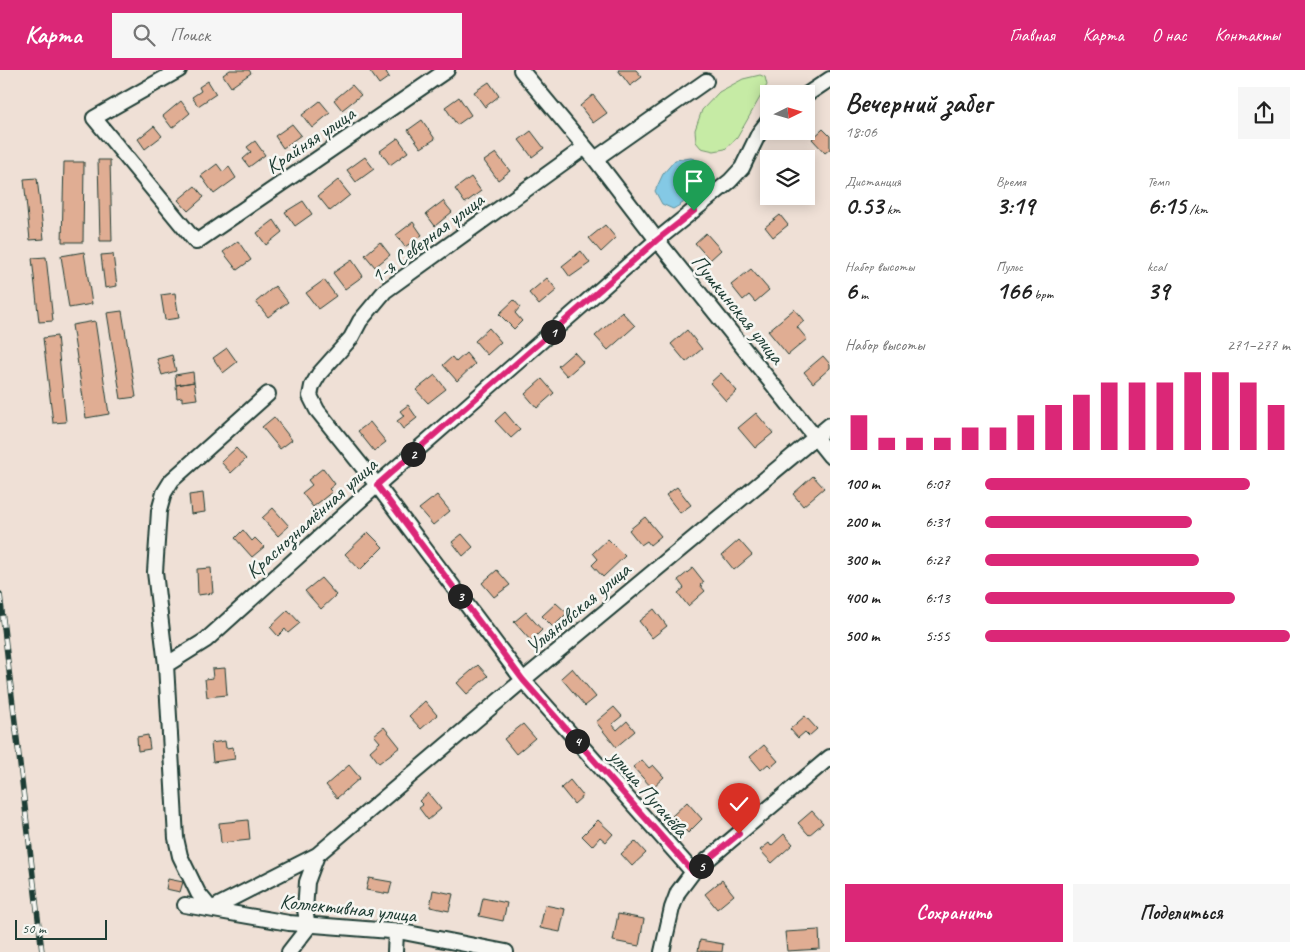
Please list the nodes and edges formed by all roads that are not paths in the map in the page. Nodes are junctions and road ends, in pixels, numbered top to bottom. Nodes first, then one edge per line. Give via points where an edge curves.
1 (179, 70) edge
2 (447, 70) edge
3 (521, 70) edge
4 (830, 79) edge
5 (706, 81) dead end
6 (815, 89) edge
7 (760, 131) edge
8 (585, 146) junction
9 (595, 159) junction
10 (657, 240) junction
11 (268, 394) dead end
12 (317, 410) joint
13 (830, 425) edge
14 (815, 437) junction
15 (830, 456) edge
16 (377, 485) junction
17 (166, 665) junction
18 (523, 680) junction
19 (830, 757) edge
20 (317, 855) junction
21 (693, 872) junction
22 (185, 905) dead end
23 (211, 910) junction
24 (309, 925) junction
25 (396, 932) junction
26 (289, 952) edge
27 (394, 952) edge
28 (504, 952) edge
29 (662, 952) edge

1 - 2 street, Крайняя улица via 94,118 196,242
3 - 8 street, Пушкинская улица
4 - 6 street
5 - 9 street
7 - 10 street, Краснознамённая улица via 742,168 730,182
8 - 9 street, Пушкинская улица
8 - 12 street, 1-я Северная улица via 385,291 315,380 310,396
9 - 10 street, Пушкинская улица
10 - 14 street, Пушкинская улица
10 - 16 street, Краснознамённая улица
11 - 17 street via 172,480 164,493 159,511 155,572
12 - 16 street, улица Пугачёва
13 - 14 street, Ульяновская улица
14 - 15 street, Пушкинская улица
14 - 18 street, Ульяновская улица
16 - 17 street, Краснознамённая улица via 206,640
16 - 18 street, улица Пугачёва
17 - 23 street via 176,838 180,856 198,893
18 - 20 street, Ульяновская улица
18 - 21 street, улица Пугачёва
19 - 21 street
20 - 23 street
20 - 24 street, Ульяновская улица via 307,882 305,910
21 - 29 street via 678,892
22 - 23 street, Коллективная улица
23 - 24 street, Коллективная улица
24 - 25 street, Коллективная улица
24 - 26 street
25 - 27 street
25 - 28 street, Коллективная улица

